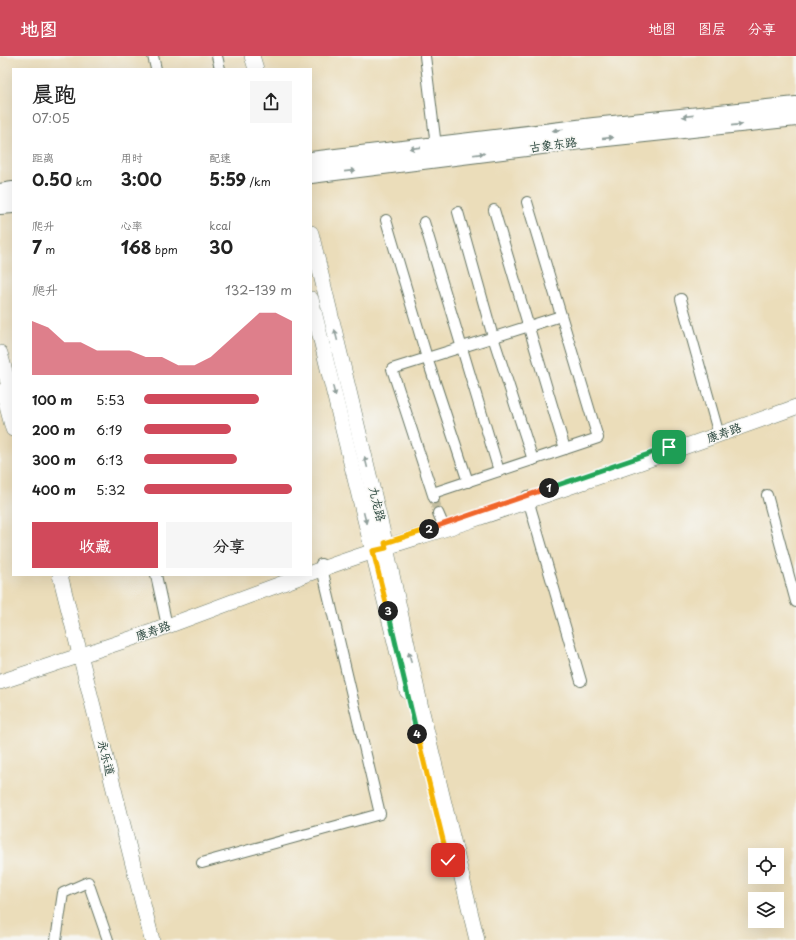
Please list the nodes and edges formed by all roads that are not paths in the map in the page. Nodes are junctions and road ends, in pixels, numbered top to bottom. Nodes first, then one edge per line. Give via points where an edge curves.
1 (153, 56) edge
2 (217, 56) edge
3 (252, 56) edge
4 (425, 56) edge
5 (156, 68) edge
6 (220, 68) edge
7 (256, 68) edge
8 (796, 105) edge
9 (796, 118) edge
10 (436, 146) junction
11 (312, 160) edge
12 (312, 175) edge
13 (12, 190) edge
14 (0, 192) edge
15 (527, 202) dead end
16 (12, 205) edge
17 (0, 206) edge
18 (494, 210) dead end
19 (458, 212) dead end
20 (386, 220) dead end
21 (424, 222) dead end
22 (312, 238) edge
23 (681, 299) dead end
24 (312, 303) edge
25 (561, 316) junction
26 (529, 326) junction
27 (493, 337) junction
28 (462, 347) junction
29 (0, 352) edge
30 (427, 358) junction
31 (0, 381) edge
32 (12, 397) edge
33 (796, 402) edge
34 (796, 407) edge
35 (12, 425) edge
36 (718, 432) junction
37 (565, 449) junction
38 (532, 460) junction
39 (499, 471) junction
40 (468, 482) junction
41 (767, 496) dead end
42 (528, 498) junction
43 (379, 547) junction
44 (316, 568) edge
45 (55, 576) edge
46 (60, 576) edge
47 (156, 576) edge
48 (288, 576) edge
49 (302, 576) edge
50 (796, 602) edge
51 (166, 624) junction
52 (78, 653) junction
53 (0, 677) edge
54 (581, 681) dead end
55 (0, 682) edge
56 (202, 862) dead end
57 (56, 940) edge
58 (108, 940) edge
59 (146, 940) edge
60 (152, 940) edge
61 (467, 940) edge
62 (477, 940) edge

1 - 5 street
2 - 6 street
3 - 7 street
4 - 10 street
8 -> 10 main road, 古象东路
12 -> 9 main road, 古象东路 via 597,139
10 -> 11 main road, 古象东路
13 - 14 main road
15 - 25 street
16 - 17 main road
18 - 26 street
19 - 27 street
20 - 30 street
21 - 28 street
43 -> 22 street, 九龙路
23 - 36 street
24 -> 43 street, 九龙路
25 - 26 street
25 - 37 street via 598,438
26 - 27 street
26 - 37 street
27 - 28 street
27 - 38 street
28 - 30 street
28 - 39 street
29 - 32 street
30 - 40 street
30 - 40 street via 392,369 433,496
31 - 35 street
33 - 36 street, 康寿路
34 - 36 street, 康寿路
36 - 42 street, 康寿路
37 - 38 street
38 - 39 street
39 - 40 street
41 - 50 street
42 - 43 street, 康寿路 via 442,522
42 - 54 street
43 - 44 street, 康寿路
43 - 61 street, 九龙路
62 -> 43 street, 九龙路
44 - 56 street via 380,814
45 - 52 street, 永乐道
46 - 52 street, 永乐道
47 - 51 street
48 - 51 street, 康寿路
49 - 51 street, 康寿路
51 - 52 street, 康寿路
52 - 53 street, 康寿路
52 - 55 street, 康寿路
52 - 59 street, 永乐道
52 - 60 street, 永乐道
57 - 58 street via 64,894 88,882

